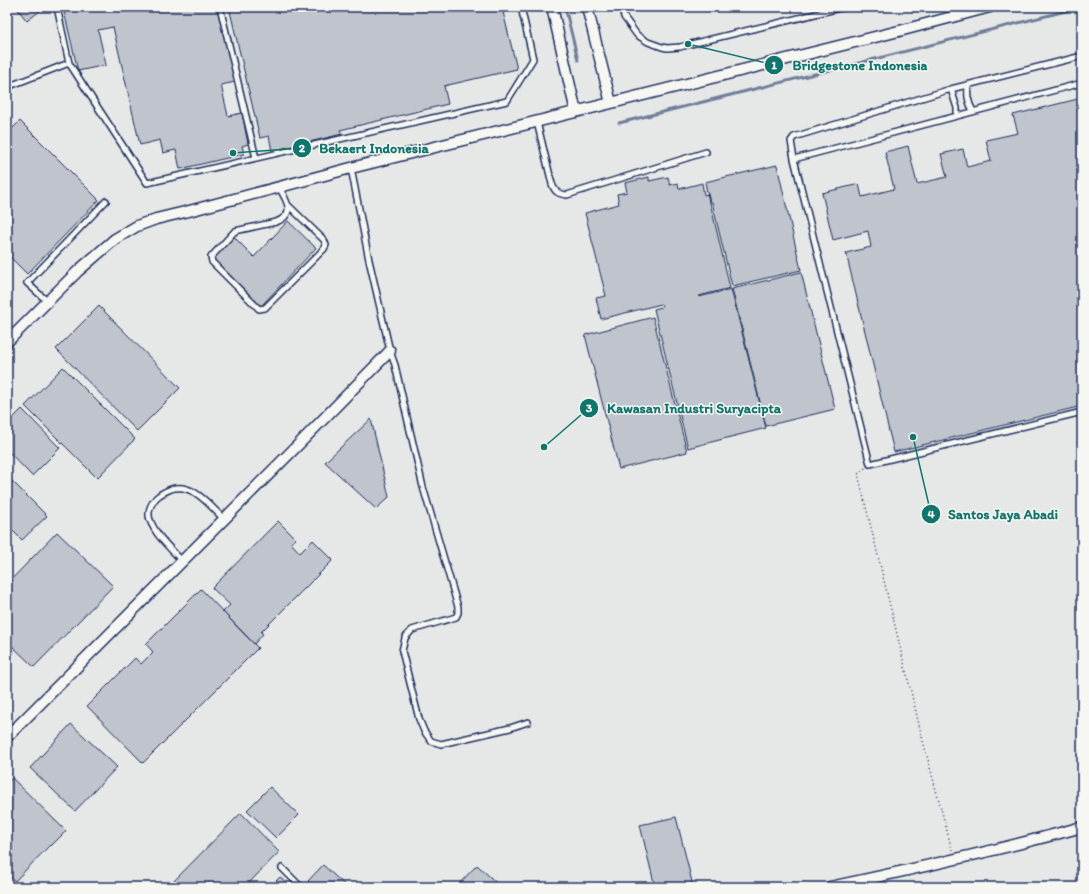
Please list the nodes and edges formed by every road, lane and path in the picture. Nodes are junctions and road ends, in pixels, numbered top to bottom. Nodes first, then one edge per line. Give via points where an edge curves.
1 (57, 7) edge
2 (220, 7) edge
3 (520, 7) edge
4 (552, 7) edge
5 (587, 7) edge
6 (622, 7) edge
7 (844, 7) edge
8 (990, 7) edge
9 (1082, 56) edge
10 (69, 63) junction
11 (1082, 83) edge
12 (968, 85) junction
13 (7, 87) edge
14 (951, 90) junction
15 (611, 103) junction
16 (973, 111) junction
17 (576, 112) junction
18 (957, 115) junction
19 (537, 122) junction
20 (706, 152) dead end
21 (256, 158) junction
22 (794, 159) junction
23 (351, 168) junction
24 (279, 187) junction
25 (106, 201) dead end
26 (288, 205) junction
27 (47, 301) junction
28 (7, 342) edge
29 (390, 351) junction
30 (1082, 412) edge
31 (870, 464) junction
32 (224, 519) junction
33 (182, 561) junction
34 (528, 722) dead end
35 (7, 737) edge
36 (1082, 827) edge
37 (955, 859) junction
38 (282, 868) dead end
39 (301, 887) edge
40 (830, 887) edge

1 - 10 lane
2 - 21 lane
3 - 21 lane via 533,59 507,100
4 - 17 street
5 - 15 street
6 - 7 lane via 624,17 636,35 667,48
8 - 15 street
9 - 12 lane
10 - 13 lane
10 - 21 lane via 147,183
11 - 16 lane
12 - 14 lane
12 - 16 lane via 967,95
14 - 18 lane
14 - 22 lane via 794,137 791,141
15 - 17 street
16 - 18 lane
17 - 19 street
18 - 22 lane
19 - 20 lane via 554,191 559,194 567,195
19 - 23 street
22 - 31 lane
23 - 24 street
23 - 29 lane
24 - 26 lane
24 - 27 street via 137,226 115,239
25 - 27 lane via 27,283
26 - 26 lane via 289,210 281,220 235,231 211,257 212,262 259,309 265,308 326,245
27 - 28 street
29 - 32 street
29 - 34 lane via 423,487 458,607 456,618 412,630 405,638 402,651 419,719 431,741 440,744
30 - 31 lane
31 - 37 path via 858,474 923,741
32 - 33 street
32 - 33 lane via 192,490 174,488 156,498 148,513 150,521 158,535
33 - 35 street
36 - 37 street
37 - 40 street
38 - 39 lane

